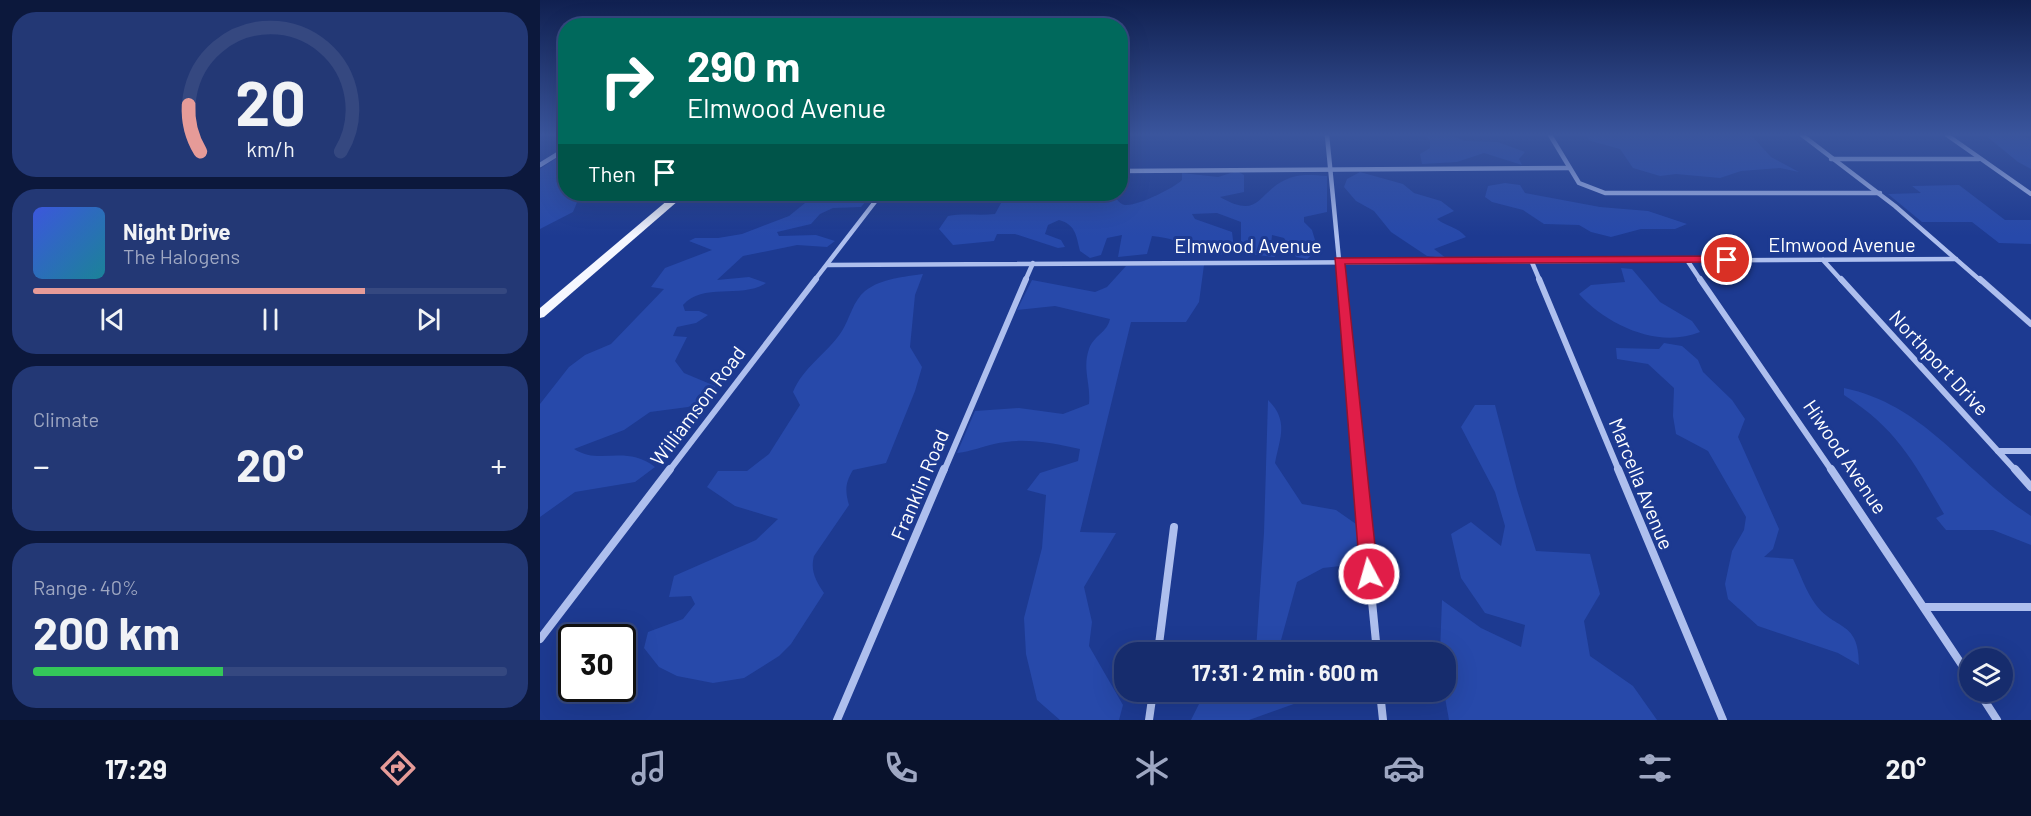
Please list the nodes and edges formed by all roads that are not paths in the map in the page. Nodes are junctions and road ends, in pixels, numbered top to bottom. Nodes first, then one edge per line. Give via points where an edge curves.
1 (1569, 168) edge
2 (1497, 169) edge
3 (1844, 169) edge
4 (1993, 169) edge
5 (1330, 170) junction
6 (1128, 171) edge
7 (1880, 193) junction
8 (2031, 194) edge
9 (673, 201) edge
10 (876, 201) edge
11 (1531, 260) junction
12 (1687, 260) junction
13 (1823, 260) junction
14 (1956, 260) junction
15 (1339, 261) junction
16 (1033, 264) junction
17 (827, 265) junction
18 (540, 314) edge
19 (2031, 324) edge
20 (1998, 451) junction
21 (2031, 451) edge
22 (2031, 487) edge
23 (1174, 527) dead end
24 (1926, 607) junction
25 (2031, 607) edge
26 (540, 639) edge
27 (1159, 642) edge
28 (1376, 642) edge
29 (1959, 660) edge
30 (1152, 702) edge
31 (1381, 702) edge
32 (1985, 702) edge
33 (837, 720) edge
34 (1149, 720) edge
35 (1383, 720) edge
36 (1723, 720) edge
37 (1997, 720) edge

1 - 7 street via 1586,187 1615,194
2 - 5 street
3 - 7 street
4 - 8 street
5 - 6 street
5 - 15 street
7 - 14 street
9 - 18 main road
10 - 17 street, Williamson Road
11 - 12 street, Elmwood Avenue
11 - 15 street, Elmwood Avenue
11 - 36 street, Marcella Avenue
12 - 13 street, Elmwood Avenue
12 - 24 street, Hiwood Avenue
13 - 14 street, Elmwood Avenue
13 - 20 street, Northport Drive
14 - 19 street
15 - 16 street, Elmwood Avenue
15 - 28 street
16 - 17 street, Elmwood Avenue
16 - 33 street, Franklin Road
17 - 26 street, Williamson Road
20 - 21 street
20 - 22 street, Northport Drive
23 - 27 street
24 - 25 street
24 - 29 street, Hiwood Avenue
30 - 34 street
31 - 35 street
32 - 37 street

